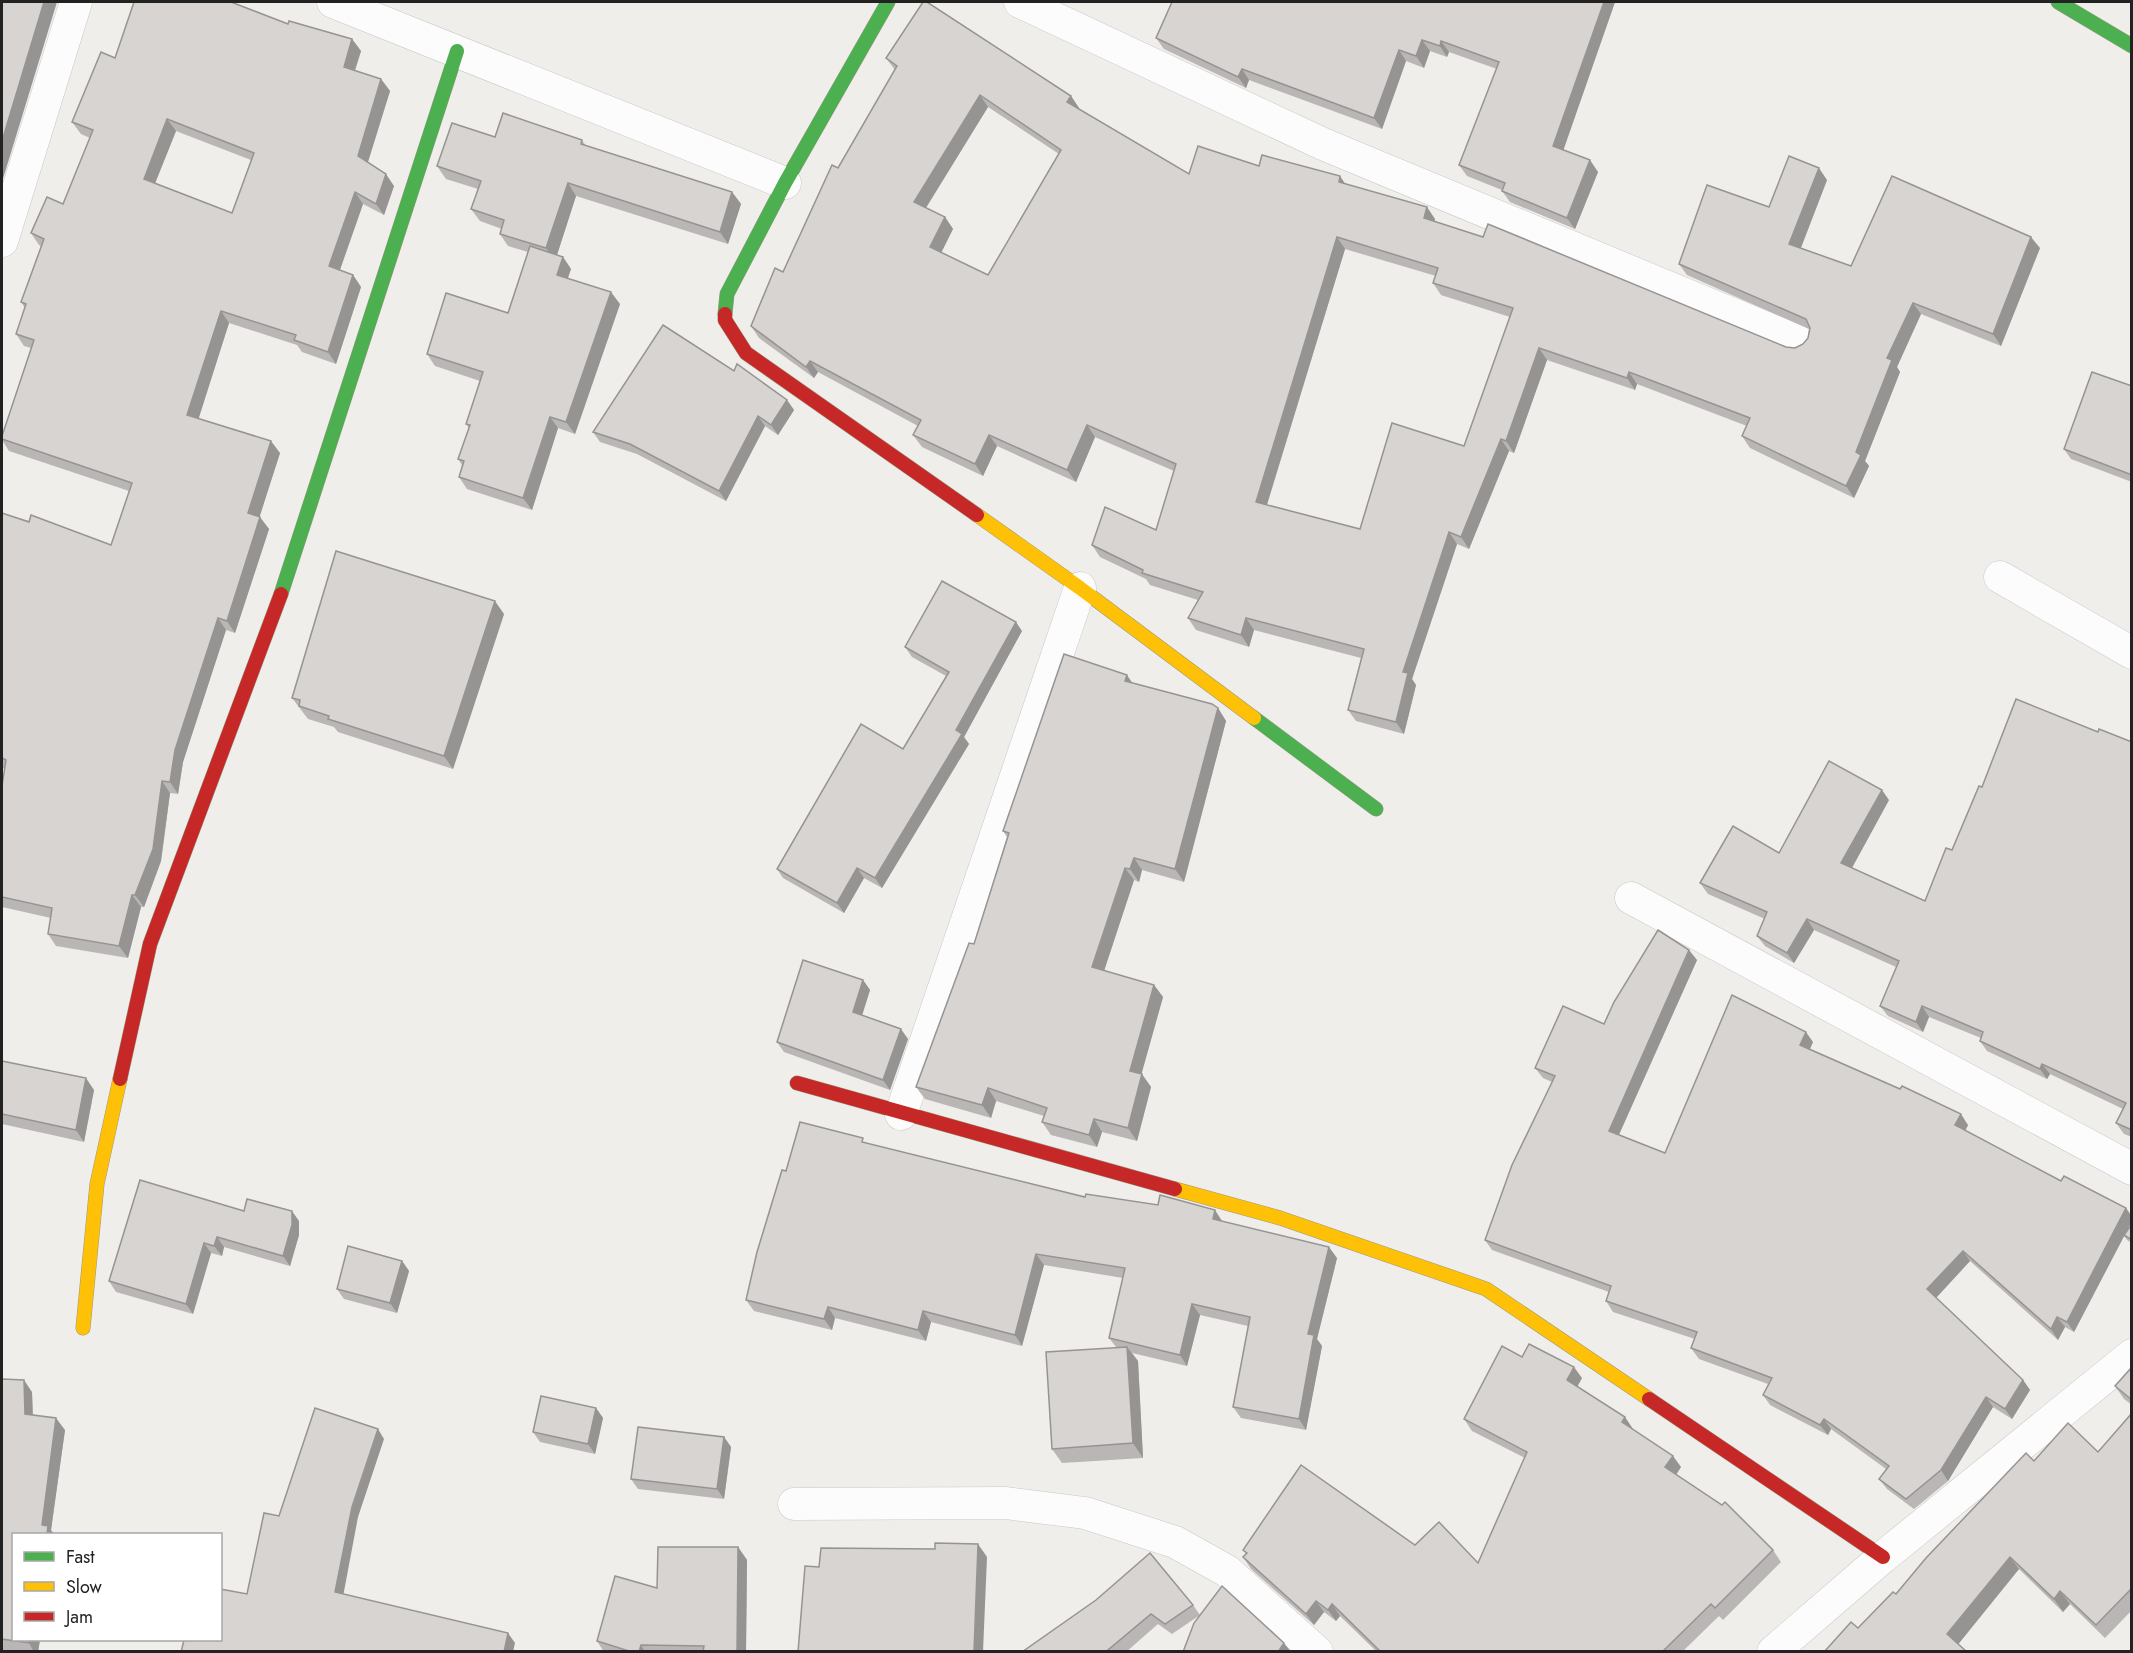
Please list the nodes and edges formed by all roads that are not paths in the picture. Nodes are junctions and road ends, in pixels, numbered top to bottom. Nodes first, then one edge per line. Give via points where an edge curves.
1 (76, 2) edge
2 (333, 2) edge
3 (888, 2) edge
4 (1020, 2) edge
5 (2058, 2) edge
6 (2132, 46) edge
7 (457, 51) junction
8 (785, 183) junction
9 (2, 241) edge
10 (1800, 342) dead end
11 (2000, 577) dead end
12 (1080, 588) junction
13 (2132, 653) edge
14 (1376, 809) dead end
15 (1631, 898) dead end
16 (796, 1083) dead end
17 (901, 1114) junction
18 (2132, 1168) edge
19 (82, 1328) dead end
20 (2132, 1355) edge
21 (794, 1504) dead end
22 (1883, 1557) junction
23 (1317, 1652) edge
24 (1773, 1652) edge

1 - 9 street
2 - 7 street
3 - 8 main road
4 - 10 street via 1323,144
5 - 6 main road
7 - 8 street
7 - 19 main road via 285,585 150,944 97,1184
8 - 12 main road via 727,294 725,320 746,353
11 - 13 street
12 - 14 main road
12 - 17 street
15 - 18 street
16 - 17 main road
17 - 22 main road via 1280,1218 1486,1289
20 - 22 street
21 - 23 street via 1006,1503 1084,1513 1175,1542 1227,1571
22 - 24 street

